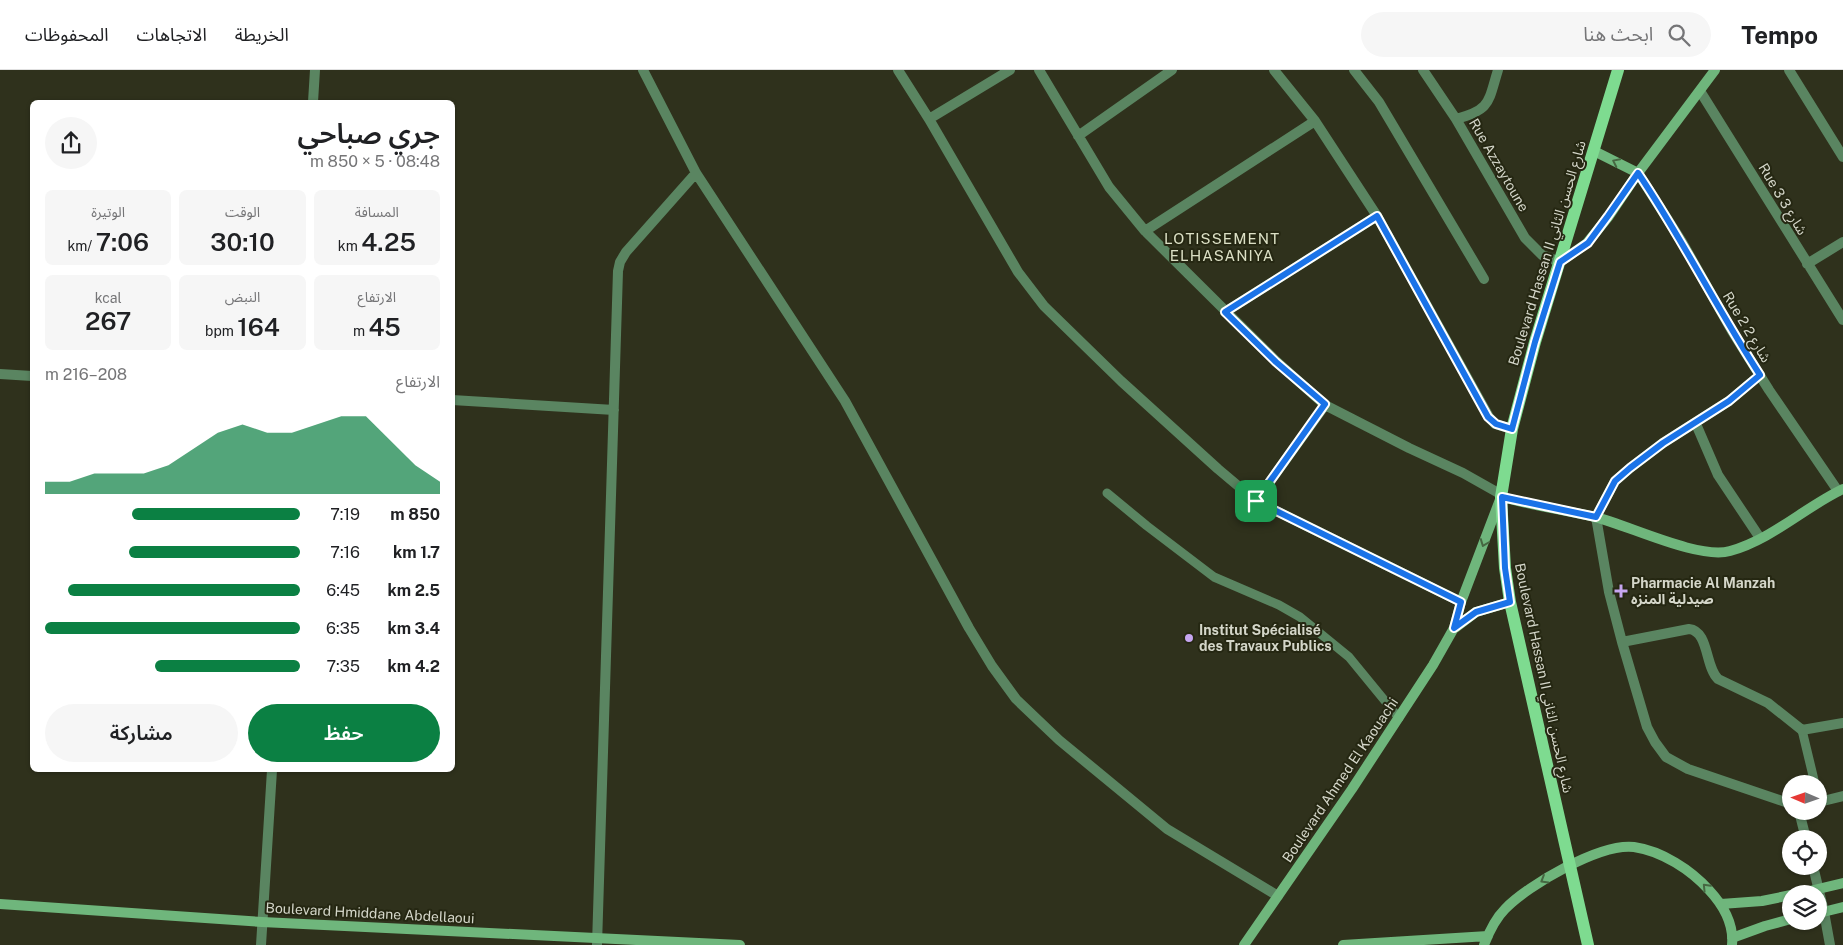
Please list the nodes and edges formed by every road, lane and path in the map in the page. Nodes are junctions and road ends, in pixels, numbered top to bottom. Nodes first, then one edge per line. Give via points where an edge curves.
1 (315, 70) edge
2 (643, 70) edge
3 (898, 70) edge
4 (1010, 70) edge
5 (1039, 70) edge
6 (1172, 70) edge
7 (1274, 70) edge
8 (1354, 70) edge
9 (1423, 70) edge
10 (1498, 70) edge
11 (1618, 70) edge
12 (1715, 70) edge
13 (1789, 70) edge
14 (1700, 91) junction
15 (313, 100) edge
16 (929, 119) junction
17 (1456, 119) junction
18 (1315, 121) junction
19 (1078, 136) junction
20 (1594, 151) junction
21 (1843, 157) edge
22 (696, 173) junction
23 (1638, 173) junction
24 (1377, 216) junction
25 (1145, 231) junction
26 (1843, 242) edge
27 (1560, 262) junction
28 (1807, 264) junction
29 (1484, 279) dead end
30 (1225, 312) junction
31 (1843, 320) edge
32 (0, 374) edge
33 (1760, 375) junction
34 (30, 376) edge
35 (455, 400) edge
36 (1325, 404) junction
37 (614, 410) junction
38 (1696, 424) junction
39 (1512, 429) junction
40 (1840, 490) edge
41 (1107, 493) dead end
42 (1502, 496) junction
43 (1256, 501) junction
44 (1596, 517) junction
45 (1760, 538) junction
46 (1461, 602) junction
47 (1510, 602) junction
48 (1454, 628) junction
49 (1622, 642) junction
50 (1399, 718) junction
51 (1843, 723) edge
52 (1802, 730) junction
53 (272, 772) edge
54 (1813, 775) edge
55 (1843, 796) edge
56 (1828, 799) edge
57 (1782, 801) edge
58 (1568, 865) junction
59 (1843, 883) edge
60 (1827, 887) edge
61 (1278, 896) junction
62 (1782, 897) edge
63 (0, 904) edge
64 (1720, 904) junction
65 (1843, 907) edge
66 (1827, 911) edge
67 (262, 922) junction
68 (1782, 922) edge
69 (1826, 930) edge
70 (1486, 941) edge
71 (1732, 941) edge
72 (598, 942) edge
73 (261, 945) edge
74 (740, 945) edge
75 (1244, 945) edge
76 (1343, 945) edge
77 (1588, 945) edge
78 (1830, 945) edge

1 - 15 street
2 - 22 street
3 - 16 street
4 - 16 street
5 - 19 street
6 - 19 street
7 - 18 street
8 - 29 street via 1379,102
9 - 17 street, Rue Azzaytoune
10 - 17 street via 1482,110
11 - 20 main road, Boulevard Hassan II شارع الحسن الثاني
12 - 14 street
13 - 21 street
14 - 23 street
14 - 28 street, Rue 3 شارع 3
16 - 43 street via 1018,272 1044,306 1120,381
17 - 27 street, Rue Azzaytoune via 1526,238 1542,255
18 - 24 street
18 - 25 street
19 - 25 street via 1109,187
23 -> 20 street
20 - 27 main road, Boulevard Hassan II شارع الحسن الثاني
22 - 37 street via 620,262
22 - 61 street via 845,401 969,628 1016,700 1167,830
23 - 27 street via 1588,243
23 - 33 street, Rue 2 شارع 2
24 - 30 street
24 - 39 street via 1488,417 1496,424
25 - 30 street
26 - 28 street
27 - 39 main road, Boulevard Hassan II شارع الحسن الثاني
28 - 31 street, Rue 3 شارع 3
30 - 36 street
32 - 34 street
33 - 38 street
33 - 40 street, Rue 2 شارع 2
35 - 37 street
36 - 42 street
36 - 43 street
37 - 72 street
38 - 44 street via 1645,455 1615,481
38 - 45 street via 1718,475
39 - 42 main road, Boulevard Hassan II شارع الحسن الثاني
40 - 45 street
41 - 50 lane via 1214,576 1300,617 1349,657
42 - 44 street
42 -> 46 street, Boulevard Ahmed El Kaouachi
42 - 47 main road, Boulevard Hassan II شارع الحسن الثاني
43 - 46 street
44 - 45 street via 1709,553 1730,551
44 - 49 street via 1609,592
46 - 48 street, Boulevard Ahmed El Kaouachi
47 - 48 street, Boulevard Ahmed El Kaouachi via 1476,612
47 - 58 main road, Boulevard Hassan II شارع الحسن الثاني
48 - 50 street, Boulevard Ahmed El Kaouachi
49 - 52 street via 1694,629 1700,635 1716,677 1768,703
49 - 57 street via 1647,727 1666,757 1688,769
50 - 61 street, Boulevard Ahmed El Kaouachi
51 - 52 street
52 - 54 lane
53 - 67 street
55 - 56 street
64 -> 58 street via 1685,869 1633,847 1592,855
58 -> 70 street via 1514,900 1498,917
58 - 77 main road, Boulevard Hassan II شارع الحسن الثاني
59 - 60 street
61 - 75 street, Boulevard Ahmed El Kaouachi
62 - 64 street
63 - 67 street, Boulevard Hmiddane Abdellaoui
64 - 71 street via 1727,915
65 - 66 street
67 - 72 street, Boulevard Hmiddane Abdellaoui
67 - 73 street
68 - 71 street
69 - 78 street
70 - 76 street
72 - 74 street, Boulevard Hmiddane Abdellaoui

